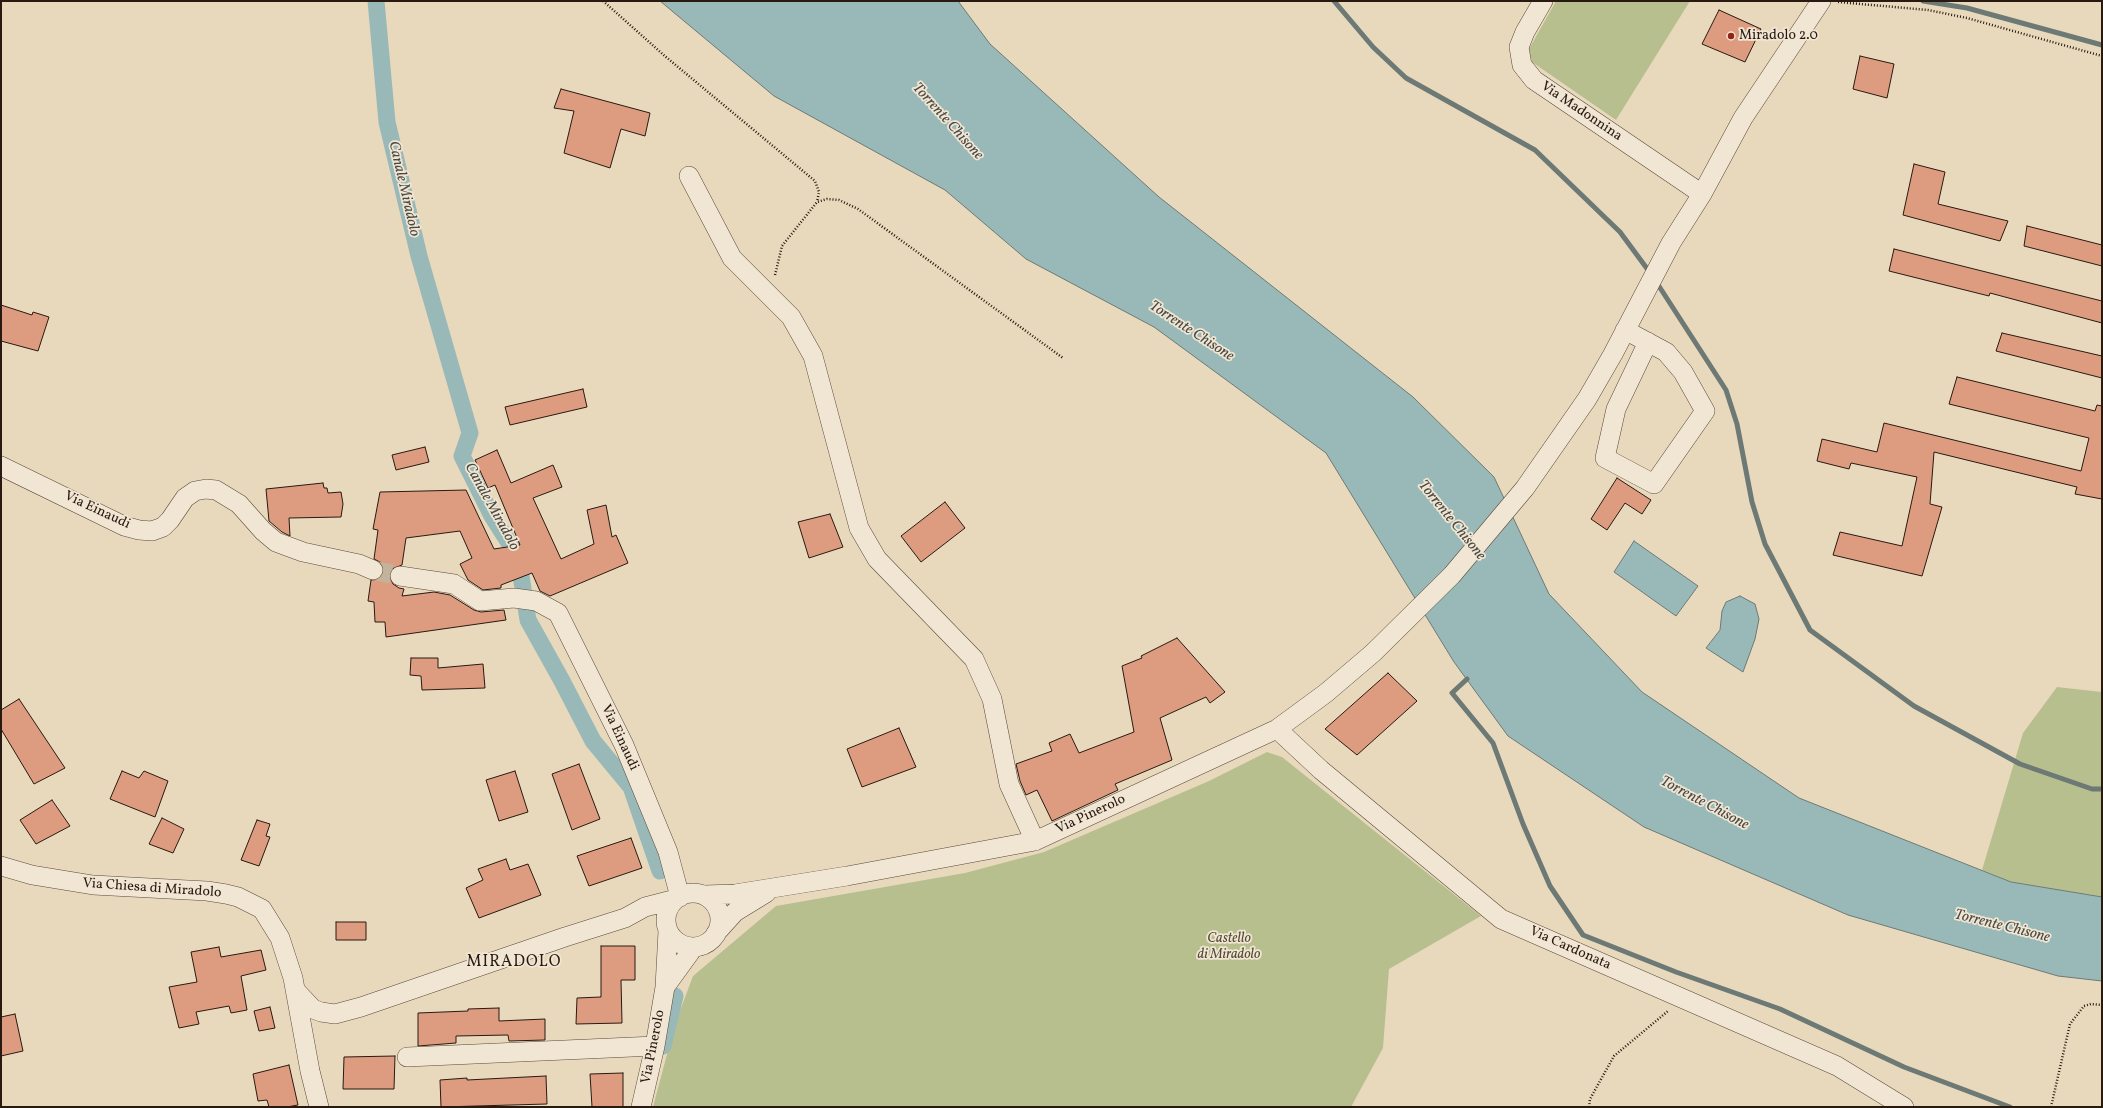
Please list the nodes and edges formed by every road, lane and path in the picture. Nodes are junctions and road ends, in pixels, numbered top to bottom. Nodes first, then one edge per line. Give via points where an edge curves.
1 (602, 1) edge
2 (1543, 1) edge
3 (1821, 1) edge
4 (2102, 56) edge
5 (689, 176) dead end
6 (1702, 194) junction
7 (817, 202) junction
8 (776, 281) dead end
9 (1626, 330) junction
10 (1648, 342) junction
11 (1063, 358) dead end
12 (1, 466) edge
13 (373, 570) tunnel mouth
14 (400, 576) tunnel mouth
15 (1276, 729) junction
16 (1035, 841) junction
17 (1, 866) edge
18 (774, 888) junction
19 (704, 895) junction
20 (678, 898) junction
21 (624, 918) junction
22 (667, 928) junction
23 (716, 934) junction
24 (694, 947) junction
25 (665, 987) junction
26 (297, 992) junction
27 (1682, 998) junction
28 (2102, 1005) edge
29 (655, 1046) junction
30 (407, 1057) dead end
31 (319, 1107) edge
32 (641, 1107) edge
33 (1589, 1107) edge
34 (1904, 1107) edge
35 (2051, 1107) edge

1 - 7 path via 815,181 819,192
2 - 6 street, Via Madonnina via 1519,47 1522,65 1534,80
3 - 4 path via 1928,10 1967,18
3 - 6 street, Via Pinerolo via 1743,118
5 - 16 street via 732,258 791,317 813,356 859,528 877,559 974,659 992,699 1009,784
6 - 9 street, Via Pinerolo via 1671,244
7 - 8 path via 782,246 774,274
7 - 11 path via 827,199 839,200 858,209
9 - 10 street
9 - 15 street, Via Pinerolo via 1586,399 1525,488 1452,575 1373,653 1326,693
10 - 10 street via 1666,352 1683,372 1705,411 1654,484 1605,458 1616,409
12 - 13 street, Via Einaudi via 124,526 139,530 152,531 162,527 185,498 195,491 216,490 239,504 263,532 276,542 289,548 359,564
14 - 20 street, Via Einaudi via 454,584 480,601 522,598 549,607 558,613 624,745 668,852
15 - 16 street, Via Pinerolo
15 - 27 street, Via Cardonata via 1321,770 1501,919
16 - 18 street, Via Pinerolo
17 - 26 street, Via Chiesa di Miradolo via 80,884 206,891 238,897 262,909 275,928
18 - 19 street, Via Pinerolo via 735,894
18 - 23 street, Via Pinerolo via 735,912
19 - 20 street via 691,893
19 - 23 street via 712,900 717,908 720,921
20 - 21 street via 645,907
20 - 22 street via 668,910
21 - 22 street via 648,919
21 - 26 street via 335,1014 313,1009
22 - 24 street via 679,943
22 - 25 street, Via Pinerolo
23 - 24 street via 707,943
24 - 25 street, Via Pinerolo
25 - 29 street, Via Pinerolo
26 - 31 street, Via Chiesa di Miradolo via 310,1071
27 - 33 path via 1614,1056 1590,1099
27 - 34 street, Via Cardonata via 1837,1066
28 - 35 path via 2084,1006 2070,1024
29 - 30 street
29 - 32 street, Via Pinerolo

